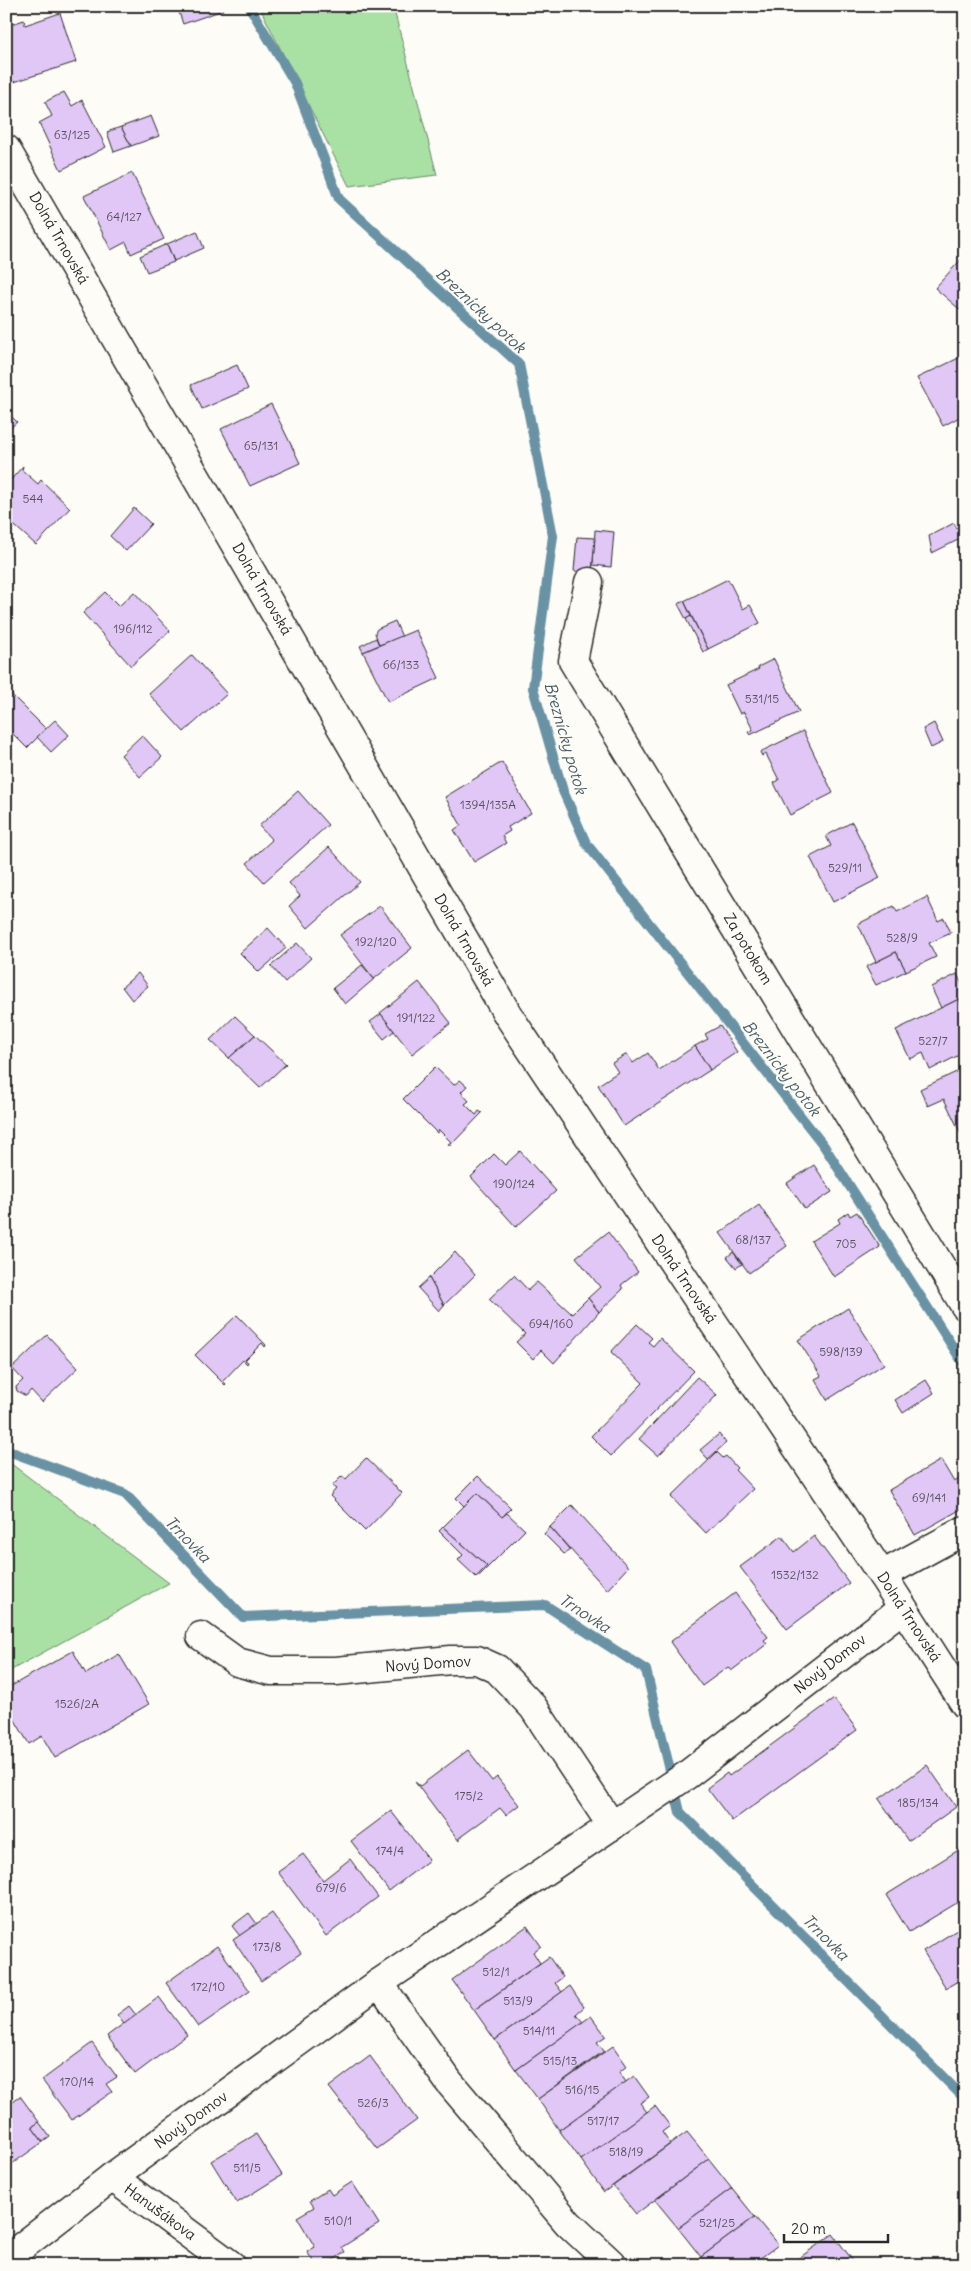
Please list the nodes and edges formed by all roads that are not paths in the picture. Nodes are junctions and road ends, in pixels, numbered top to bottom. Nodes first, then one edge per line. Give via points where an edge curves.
1 (6, 149) edge
2 (589, 582) dead end
3 (965, 1306) edge
4 (965, 1530) edge
5 (882, 1575) junction
6 (903, 1608) junction
7 (201, 1636) dead end
8 (965, 1704) edge
9 (612, 1826) junction
10 (379, 1983) junction
11 (112, 2177) junction
12 (6, 2259) edge
13 (231, 2265) edge
14 (613, 2265) edge

1 - 5 street, Dolná Trnovská via 508,1014
2 - 3 street, Za potokom via 573,661
4 - 5 street
5 - 6 street, Dolná Trnovská
6 - 8 street, Dolná Trnovská
6 - 9 street, Nový Domov via 687,1775
7 - 9 street, Nový Domov via 237,1662 271,1671 336,1671 451,1660 477,1660 497,1669 533,1707
9 - 10 street, Nový Domov
10 - 11 street, Nový Domov
10 - 14 street via 449,2082 568,2223
11 - 12 street, Nový Domov
11 - 13 street, Hanušákova

